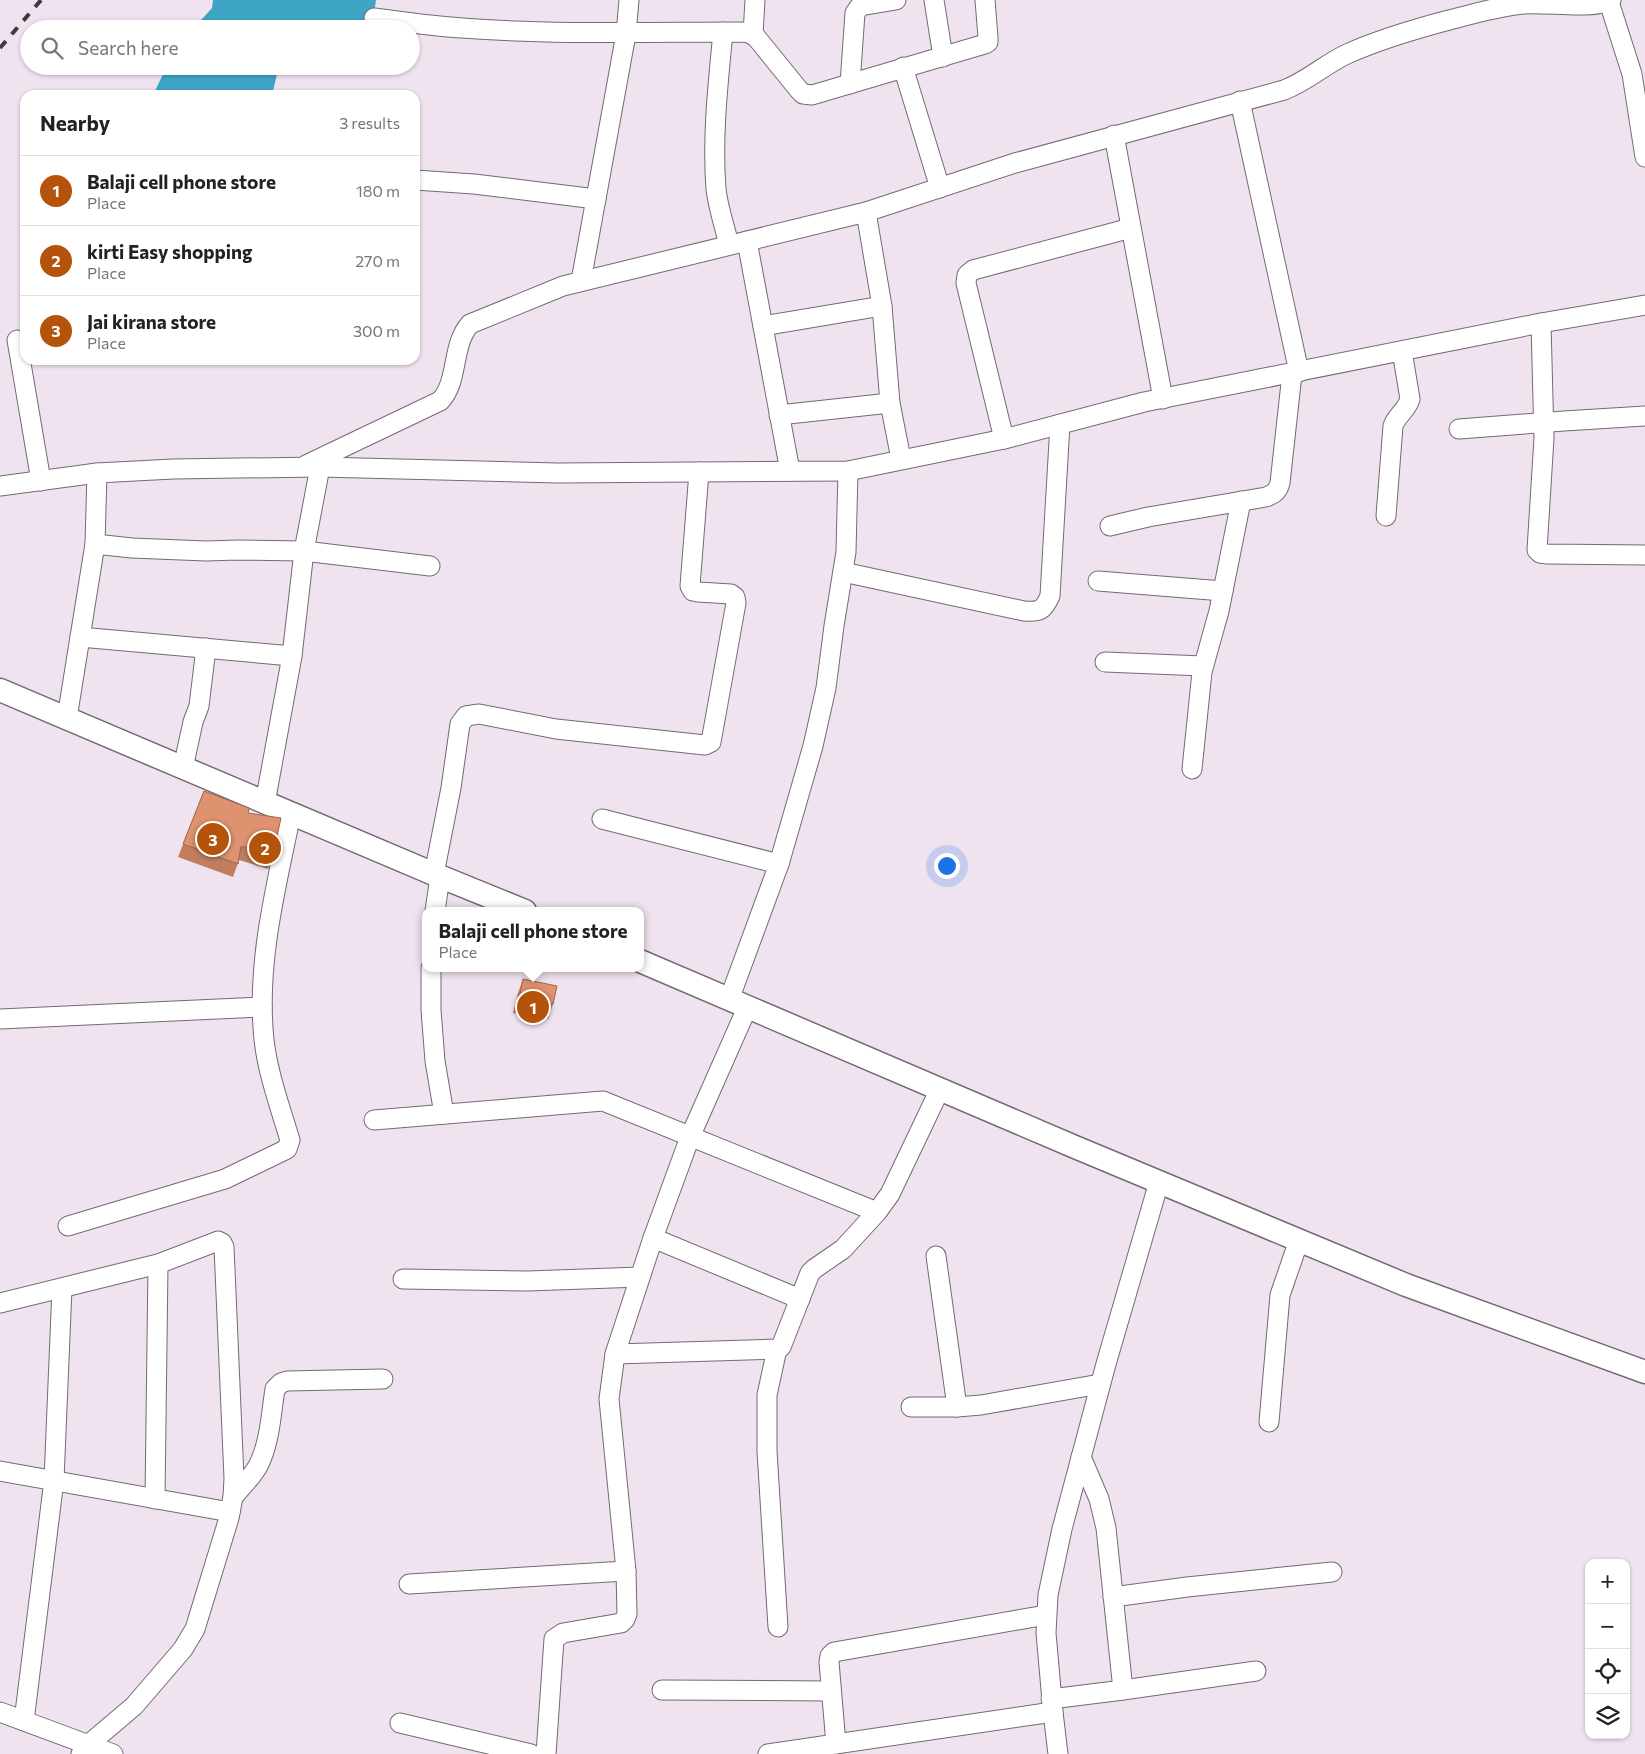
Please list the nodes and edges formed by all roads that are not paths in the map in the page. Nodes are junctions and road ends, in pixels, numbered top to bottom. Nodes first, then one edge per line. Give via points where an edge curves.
1 (630, 0) edge
2 (754, 0) edge
3 (896, 0) edge
4 (934, 0) edge
5 (985, 0) edge
6 (1610, 1) edge
7 (1549, 2) edge
8 (374, 18) dead end
9 (391, 20) edge
10 (420, 23) edge
11 (723, 32) junction
12 (626, 34) junction
13 (753, 34) junction
14 (943, 57) junction
15 (903, 67) junction
16 (850, 84) junction
17 (1240, 101) junction
18 (1114, 135) junction
19 (1645, 157) edge
20 (420, 180) edge
21 (940, 188) junction
22 (596, 199) junction
23 (866, 212) junction
24 (1131, 228) junction
25 (738, 243) junction
26 (581, 281) junction
27 (1645, 305) edge
28 (882, 306) junction
29 (1541, 322) junction
30 (763, 326) junction
31 (18, 340) dead end
32 (1402, 351) junction
33 (20, 352) edge
34 (22, 365) edge
35 (1295, 373) junction
36 (1163, 399) junction
37 (890, 403) junction
38 (779, 415) junction
39 (1645, 416) edge
40 (1060, 424) junction
41 (1544, 424) junction
42 (1459, 429) dead end
43 (1004, 439) junction
44 (901, 459) junction
45 (300, 468) junction
46 (320, 468) junction
47 (790, 471) junction
48 (848, 471) junction
49 (699, 472) junction
50 (97, 473) junction
51 (41, 481) junction
52 (0, 486) edge
53 (1241, 501) junction
54 (1386, 516) dead end
55 (1110, 526) dead end
56 (96, 544) junction
57 (304, 551) junction
58 (1645, 555) edge
59 (430, 566) dead end
60 (843, 572) junction
61 (1098, 581) dead end
62 (1223, 591) junction
63 (80, 637) junction
64 (206, 648) junction
65 (292, 656) junction
66 (1105, 662) dead end
67 (1203, 666) junction
68 (0, 690) edge
69 (67, 718) junction
70 (183, 768) junction
71 (1192, 769) dead end
72 (265, 803) junction
73 (291, 814) junction
74 (602, 819) dead end
75 (779, 864) junction
76 (437, 876) junction
77 (435, 907) edge
78 (515, 907) edge
79 (644, 963) edge
80 (431, 972) edge
81 (738, 1004) junction
82 (262, 1007) junction
83 (0, 1019) edge
84 (940, 1089) junction
85 (444, 1114) junction
86 (374, 1120) dead end
87 (690, 1137) junction
88 (1159, 1182) junction
89 (877, 1212) junction
90 (68, 1226) dead end
91 (653, 1238) junction
92 (1299, 1240) junction
93 (936, 1256) dead end
94 (158, 1264) junction
95 (640, 1277) junction
96 (403, 1279) dead end
97 (62, 1288) junction
98 (800, 1299) junction
99 (0, 1303) edge
100 (777, 1349) junction
101 (615, 1354) junction
102 (1645, 1372) edge
103 (383, 1379) dead end
104 (1100, 1384) junction
105 (911, 1407) dead end
106 (957, 1407) junction
107 (1269, 1422) dead end
108 (1081, 1457) junction
109 (0, 1471) edge
110 (54, 1480) junction
111 (155, 1499) junction
112 (232, 1504) junction
113 (626, 1571) junction
114 (1332, 1572) dead end
115 (409, 1584) dead end
116 (1114, 1597) junction
117 (1046, 1615) junction
118 (778, 1627) dead end
119 (1256, 1671) dead end
120 (662, 1690) dead end
121 (1123, 1690) junction
122 (831, 1691) junction
123 (1052, 1706) junction
124 (0, 1712) edge
125 (24, 1721) junction
126 (400, 1723) dead end
127 (836, 1744) junction
128 (84, 1750) edge
129 (113, 1754) edge
130 (531, 1754) edge
131 (546, 1754) edge
132 (768, 1754) edge
133 (1058, 1754) edge

1 - 12 street
2 - 13 street
3 - 16 street via 860,6 854,13
4 - 14 street
5 - 14 street via 988,42
6 - 7 street via 1596,4
6 - 19 street via 1632,74
7 - 17 street via 1489,10 1414,30 1348,53 1296,85
8 - 9 street
10 - 12 street via 461,28
11 - 12 street
11 - 13 street
11 - 25 street via 715,121 716,182 718,198
12 - 22 street
13 - 16 street via 803,94 812,95
14 - 15 street
15 - 16 street
15 - 21 street
17 - 18 street
17 - 35 street
18 - 21 street
18 - 24 street
20 - 22 street
21 - 23 street
22 - 26 street
23 - 25 street
23 - 28 street
24 - 36 street
24 - 43 street via 973,270 966,275
25 - 26 street
25 - 30 street
26 - 45 street via 474,321 461,337 448,390 440,401
27 - 29 street
28 - 30 street
28 - 37 street
29 - 32 street
29 - 41 street
30 - 38 street
31 - 33 street
32 - 35 street
32 - 54 street via 1409,402 1393,426
34 - 51 street
35 - 36 street
35 - 53 street via 1279,488 1272,495
36 - 40 street
37 - 38 street
37 - 44 street
38 - 47 street
39 - 41 street
40 - 43 street
40 - 60 street via 1050,596 1038,612
41 - 42 street
41 - 58 street via 1538,552
43 - 44 street
44 - 48 street
45 - 46 street
45 - 50 street
46 - 49 street
46 - 57 street
47 - 48 street
47 - 49 street
48 - 60 street
49 - 76 street via 690,586 698,592 731,594 736,603 711,742 705,745 617,736 556,729 479,714 466,716 460,724
50 - 51 street
50 - 56 street
51 - 52 street
53 - 55 street
53 - 62 street
56 - 57 street via 206,551
56 - 63 street
57 - 59 street
57 - 65 street
60 - 75 street via 826,688
61 - 62 street
62 - 67 street
63 - 64 street
63 - 69 street
64 - 65 street
64 - 70 street via 199,706
65 - 72 street
66 - 67 street
67 - 71 street
68 - 69 street
69 - 70 street
70 - 72 street
72 - 73 street
73 - 76 street
73 - 82 street via 266,942
74 - 75 street
75 - 81 street
76 - 77 street
76 - 78 street
79 - 81 street
80 - 85 street via 435,1061
81 - 84 street
81 - 87 street
82 - 83 street
82 - 90 street via 268,1063 290,1140 287,1149 225,1179
84 - 88 street
84 - 89 street via 890,1194
85 - 86 street
85 - 87 street via 604,1101
87 - 89 street
87 - 91 street
88 - 92 street
88 - 104 street
89 - 98 street via 843,1249 812,1271
91 - 95 street
91 - 98 street
92 - 102 street via 1406,1285
92 - 107 street via 1280,1295
93 - 106 street
94 - 97 street
94 - 111 street
94 - 112 street via 218,1241 224,1247 234,1478
95 - 96 street via 528,1281
95 - 101 street
97 - 99 street
97 - 110 street
98 - 100 street via 783,1345
100 - 101 street
100 - 118 street via 767,1395 767,1451
101 - 113 street via 609,1399
103 - 112 street via 287,1381 277,1386 264,1450 257,1467
104 - 106 street
104 - 108 street
105 - 106 street
108 - 116 street via 1103,1514
108 - 117 street via 1062,1529
109 - 110 street
110 - 111 street
110 - 125 street
111 - 112 street
112 - 128 street via 194,1629 183,1650 134,1706
113 - 115 street
113 - 131 street via 627,1614 621,1623 563,1633 554,1639
114 - 116 street
116 - 121 street
117 - 122 street via 834,1652 828,1662
117 - 123 street
119 - 121 street
120 - 122 street
121 - 123 street
122 - 127 street
123 - 127 street
123 - 133 street
124 - 125 street
125 - 128 street
126 - 130 street
127 - 132 street
128 - 129 street

